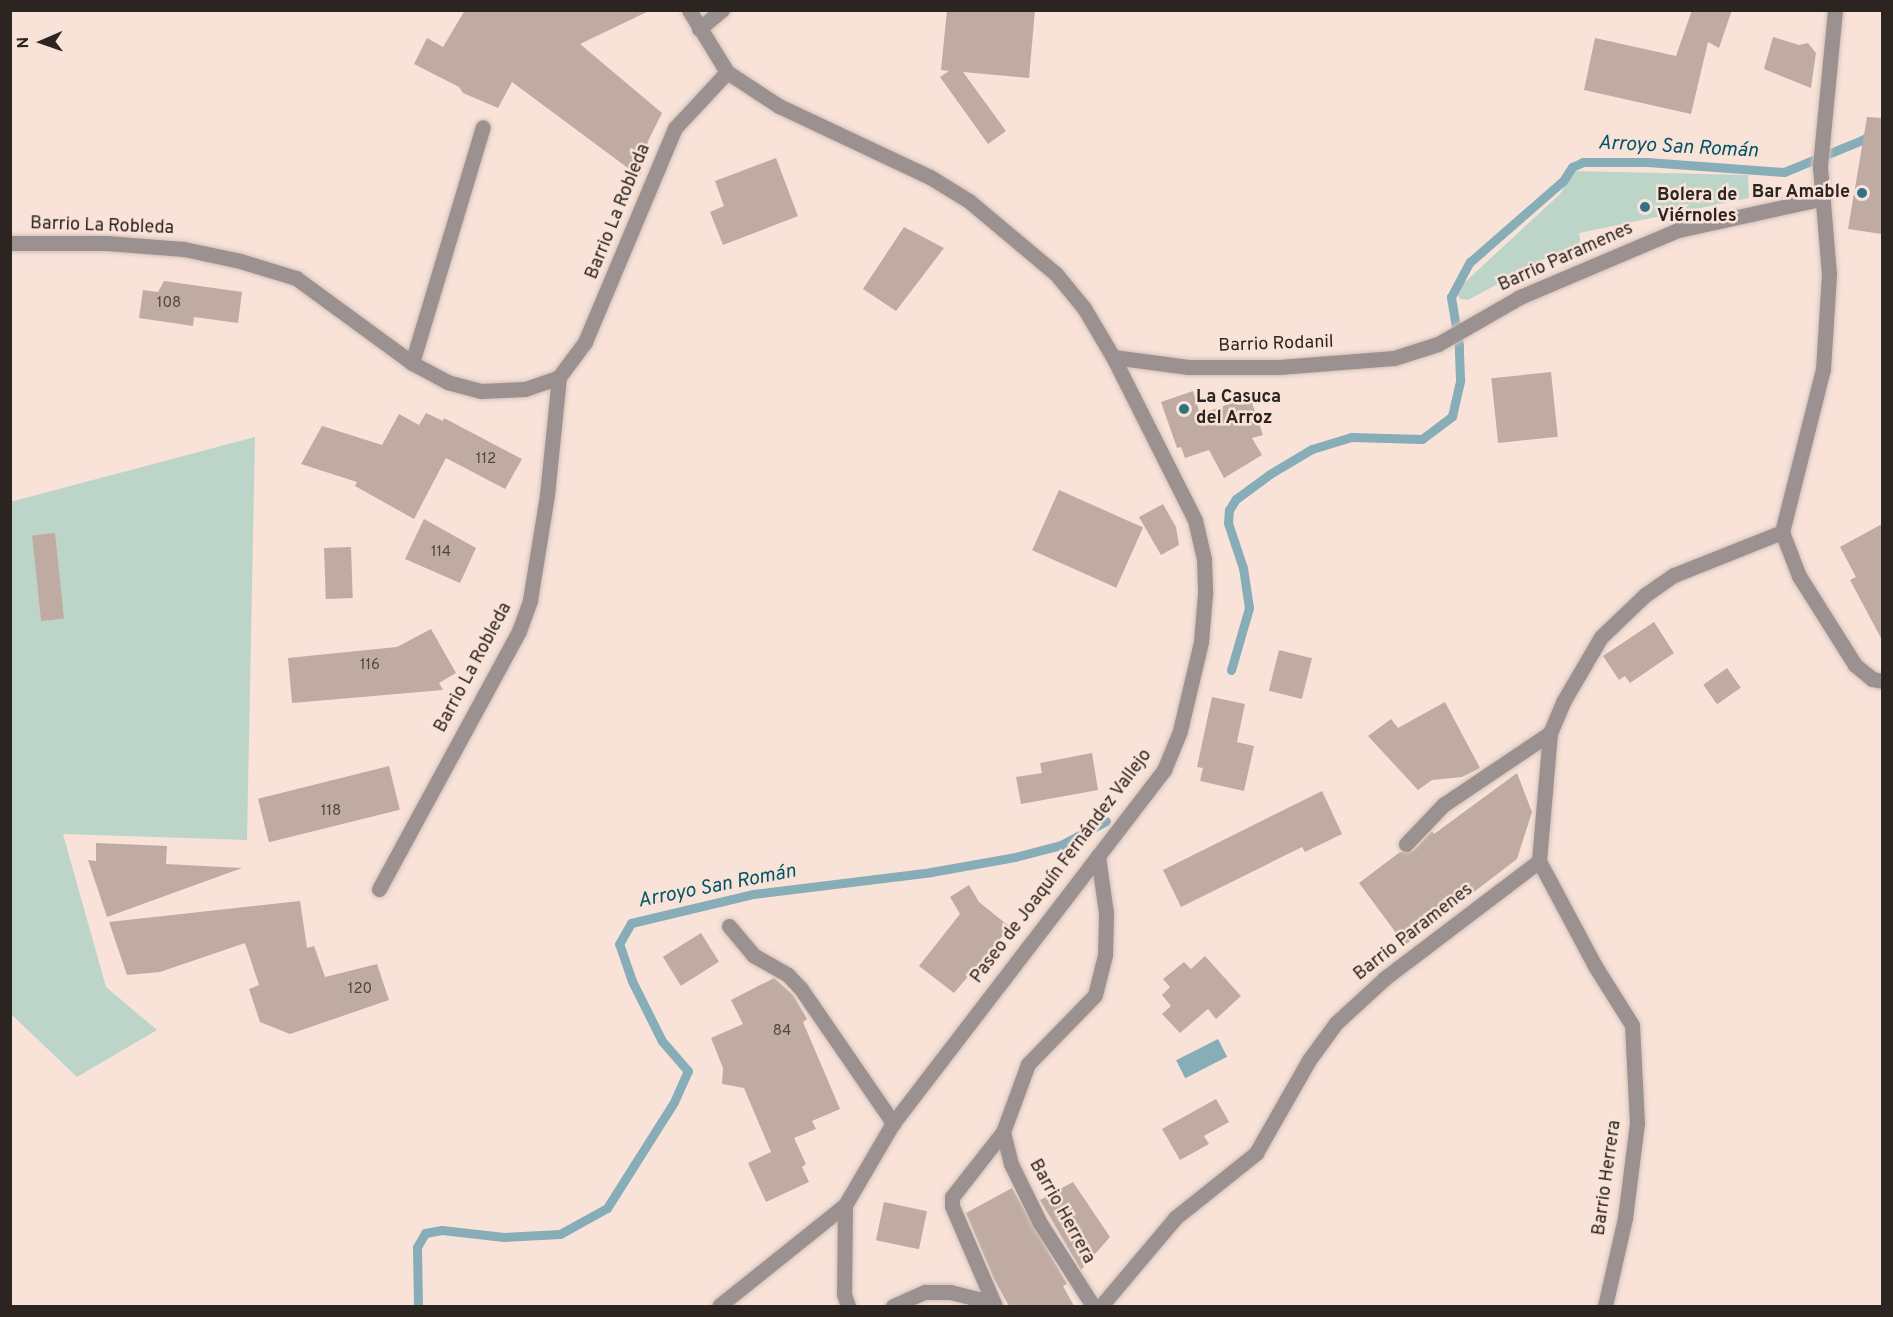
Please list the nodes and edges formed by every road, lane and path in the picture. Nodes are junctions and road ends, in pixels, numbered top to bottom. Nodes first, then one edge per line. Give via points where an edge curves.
1 (689, 10) edge
2 (722, 10) edge
3 (1835, 10) edge
4 (699, 29) junction
5 (728, 72) junction
6 (483, 126) dead end
7 (1820, 199) junction
8 (10, 243) edge
9 (1438, 344) joint
10 (1113, 357) junction
11 (412, 363) junction
12 (559, 377) junction
13 (1782, 532) junction
14 (1882, 681) edge
15 (1550, 734) junction
16 (1406, 844) dead end
17 (1098, 856) junction
18 (1539, 861) junction
19 (379, 889) dead end
20 (729, 926) dead end
21 (894, 1123) junction
22 (1003, 1132) junction
23 (845, 1205) junction
24 (719, 1306) edge
25 (848, 1306) edge
26 (893, 1306) edge
27 (989, 1306) edge
28 (995, 1306) edge
29 (1093, 1306) edge
30 (1101, 1306) edge
31 (1605, 1306) edge

1 - 4 street, Paseo de Joaquín Fernández Vallejo
2 - 4 street
3 - 7 street
4 - 5 street, Paseo de Joaquín Fernández Vallejo
5 - 10 street, Paseo de Joaquín Fernández Vallejo via 779,106 930,177 969,201 1056,274 1084,308
5 - 12 street, Barrio La Robleda via 675,128 585,342
6 - 11 street
7 - 9 street, Barrio Paramenes via 1678,230 1520,297
7 - 13 street via 1829,274 1823,369
8 - 11 street, Barrio La Robleda via 106,243 184,249 240,261 296,278
9 - 10 street, Barrio Rodanil via 1394,358 1279,367 1188,367
10 - 17 street, Paseo de Joaquín Fernández Vallejo via 1195,520 1204,559 1205,594 1201,642 1180,731 1164,770
11 - 12 street, Barrio La Robleda via 447,382 481,391 525,389
12 - 19 street, Barrio La Robleda via 548,495 530,600 519,631
13 - 14 street via 1799,576 1855,665 1872,680
13 - 15 street via 1674,575 1645,596 1601,636 1563,702
15 - 16 street via 1443,805
15 - 18 street
17 - 21 street, Paseo de Joaquín Fernández Vallejo
17 - 22 street via 1106,913 1102,976 1095,995 1028,1064
18 - 30 street, Barrio Paramenes via 1385,978 1336,1023 1309,1060 1256,1153 1175,1218
18 - 31 street, Barrio Herrera via 1595,966 1632,1025 1637,1123 1625,1218
20 - 21 street via 753,955 788,975 801,989
21 - 23 street, Paseo de Joaquín Fernández Vallejo
22 - 28 street via 952,1197 952,1206
22 - 29 street, Barrio Herrera via 1011,1164 1040,1223
23 - 24 street, Paseo de Joaquín Fernández Vallejo
23 - 25 street via 844,1294
26 - 27 street via 926,1292 950,1292

